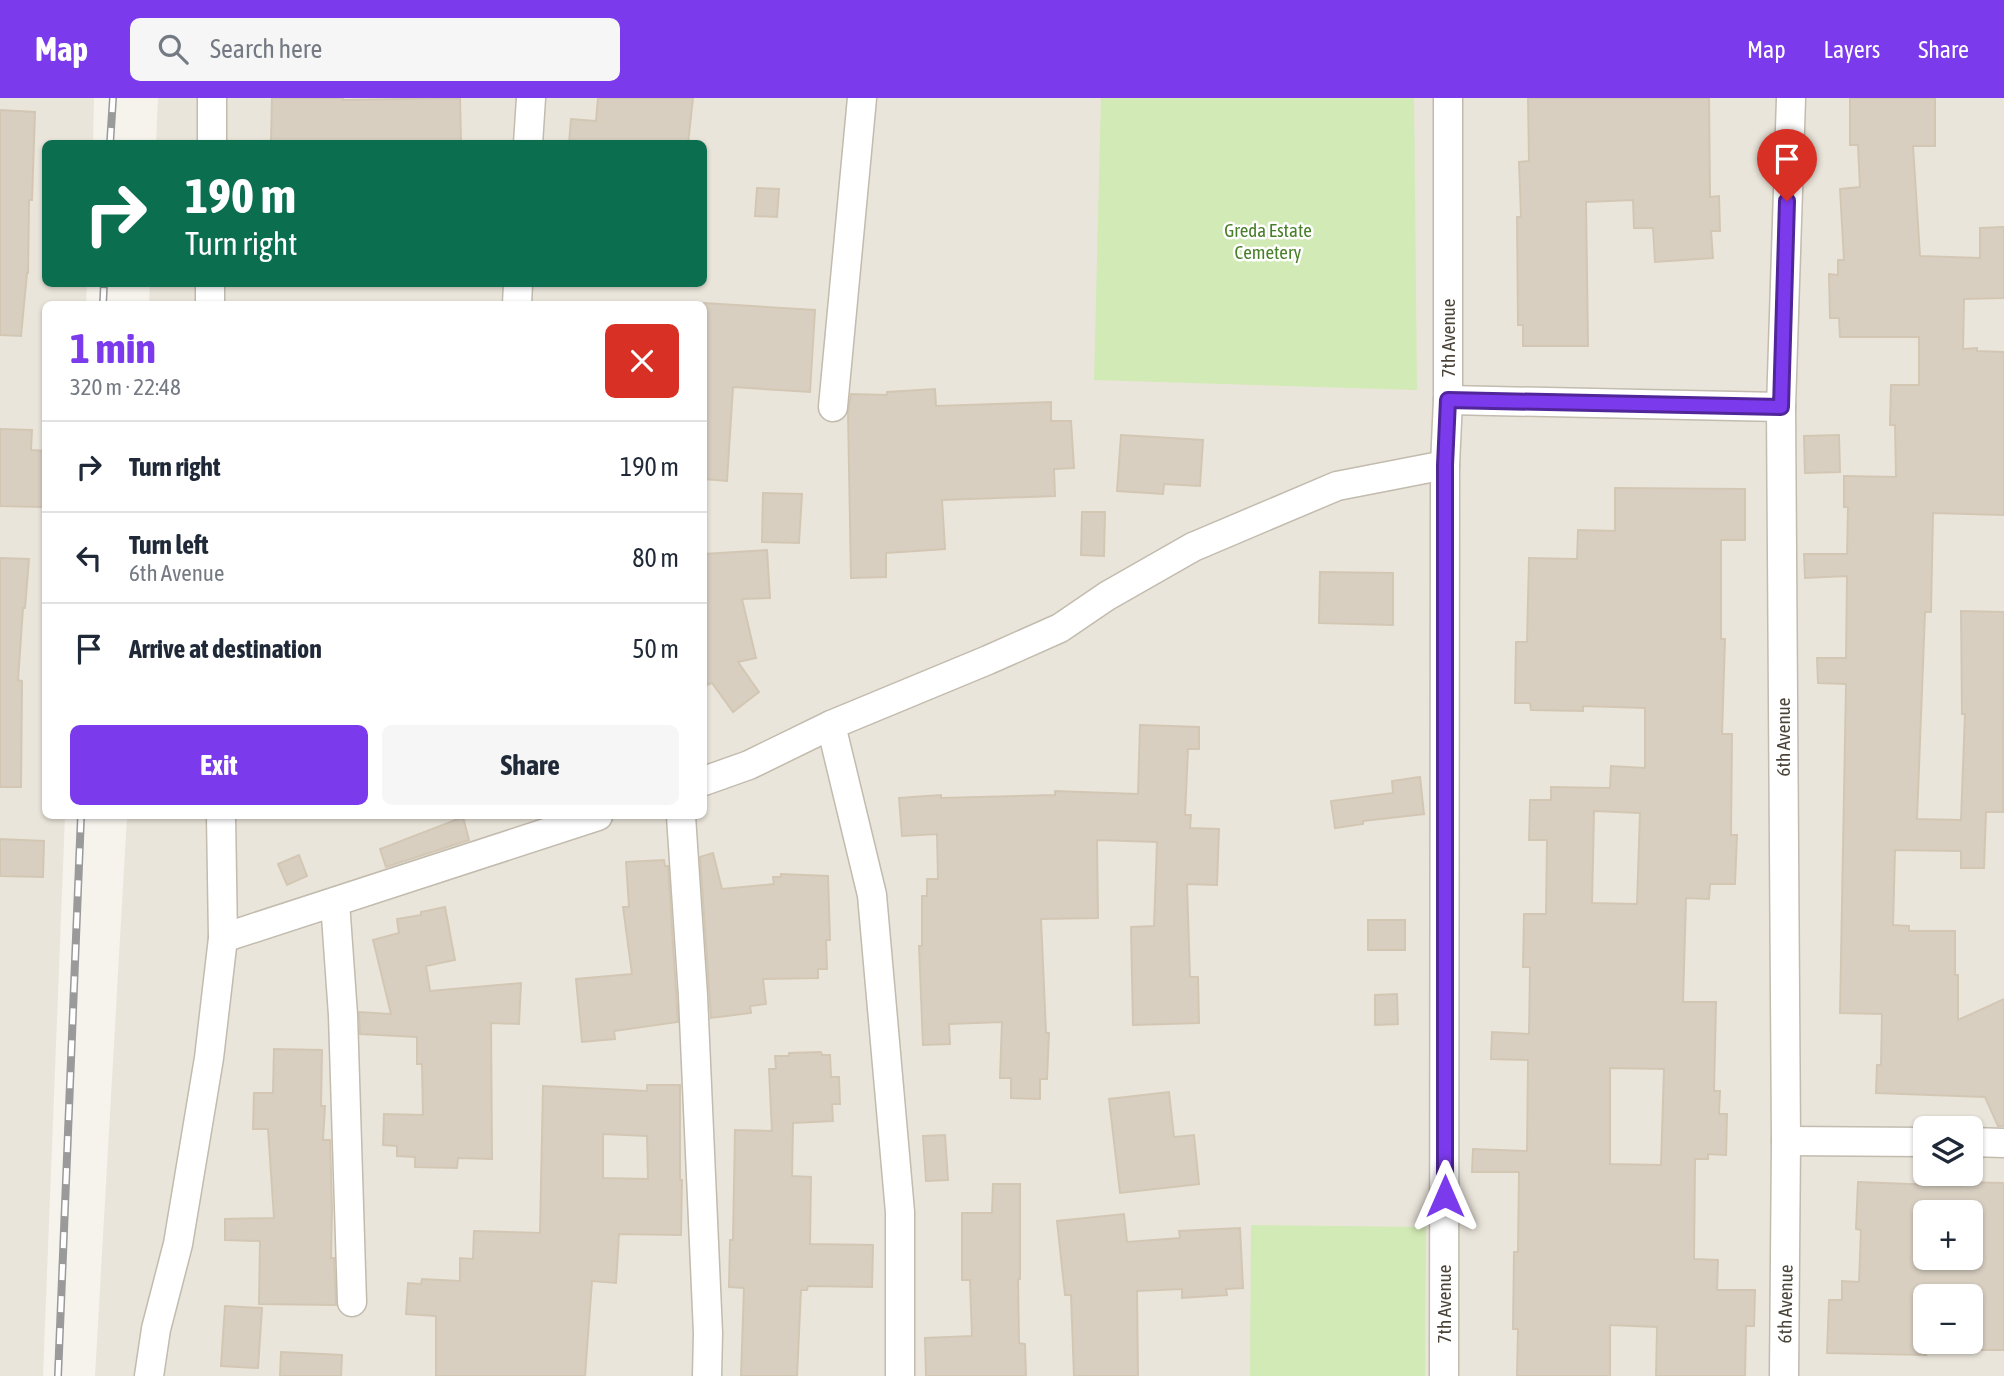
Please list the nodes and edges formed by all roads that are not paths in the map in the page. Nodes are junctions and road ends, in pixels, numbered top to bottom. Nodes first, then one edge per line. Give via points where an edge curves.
1 (212, 98) edge
2 (531, 98) edge
3 (862, 98) edge
4 (1448, 98) edge
5 (1791, 98) edge
6 (212, 140) edge
7 (528, 140) edge
8 (1448, 400) junction
9 (832, 407) dead end
10 (1781, 407) junction
11 (1445, 465) junction
12 (831, 725) junction
13 (707, 779) edge
14 (220, 819) edge
15 (589, 819) edge
16 (681, 819) edge
17 (335, 902) junction
18 (223, 938) junction
19 (1786, 1141) junction
20 (1913, 1142) edge
21 (1983, 1142) edge
22 (2004, 1143) edge
23 (352, 1301) dead end
24 (149, 1376) edge
25 (706, 1376) edge
26 (900, 1376) edge
27 (1444, 1376) edge
28 (1784, 1376) edge

1 - 6 street
2 - 7 street
3 - 9 street
4 - 8 street, 7th Avenue
5 - 10 street, 6th Avenue
8 - 10 street
8 - 11 street, 7th Avenue
10 - 19 street, 6th Avenue
11 - 12 street via 1337,485 1193,547 1060,628
11 - 27 street, 7th Avenue
12 - 13 street via 749,765
12 - 26 street via 872,895 900,1212
14 - 18 street
15 - 17 street
16 - 25 street via 694,1010
17 - 18 street
17 - 23 street
18 - 24 street via 209,1058 178,1244
19 - 20 street
19 - 28 street, 6th Avenue
21 - 22 street

